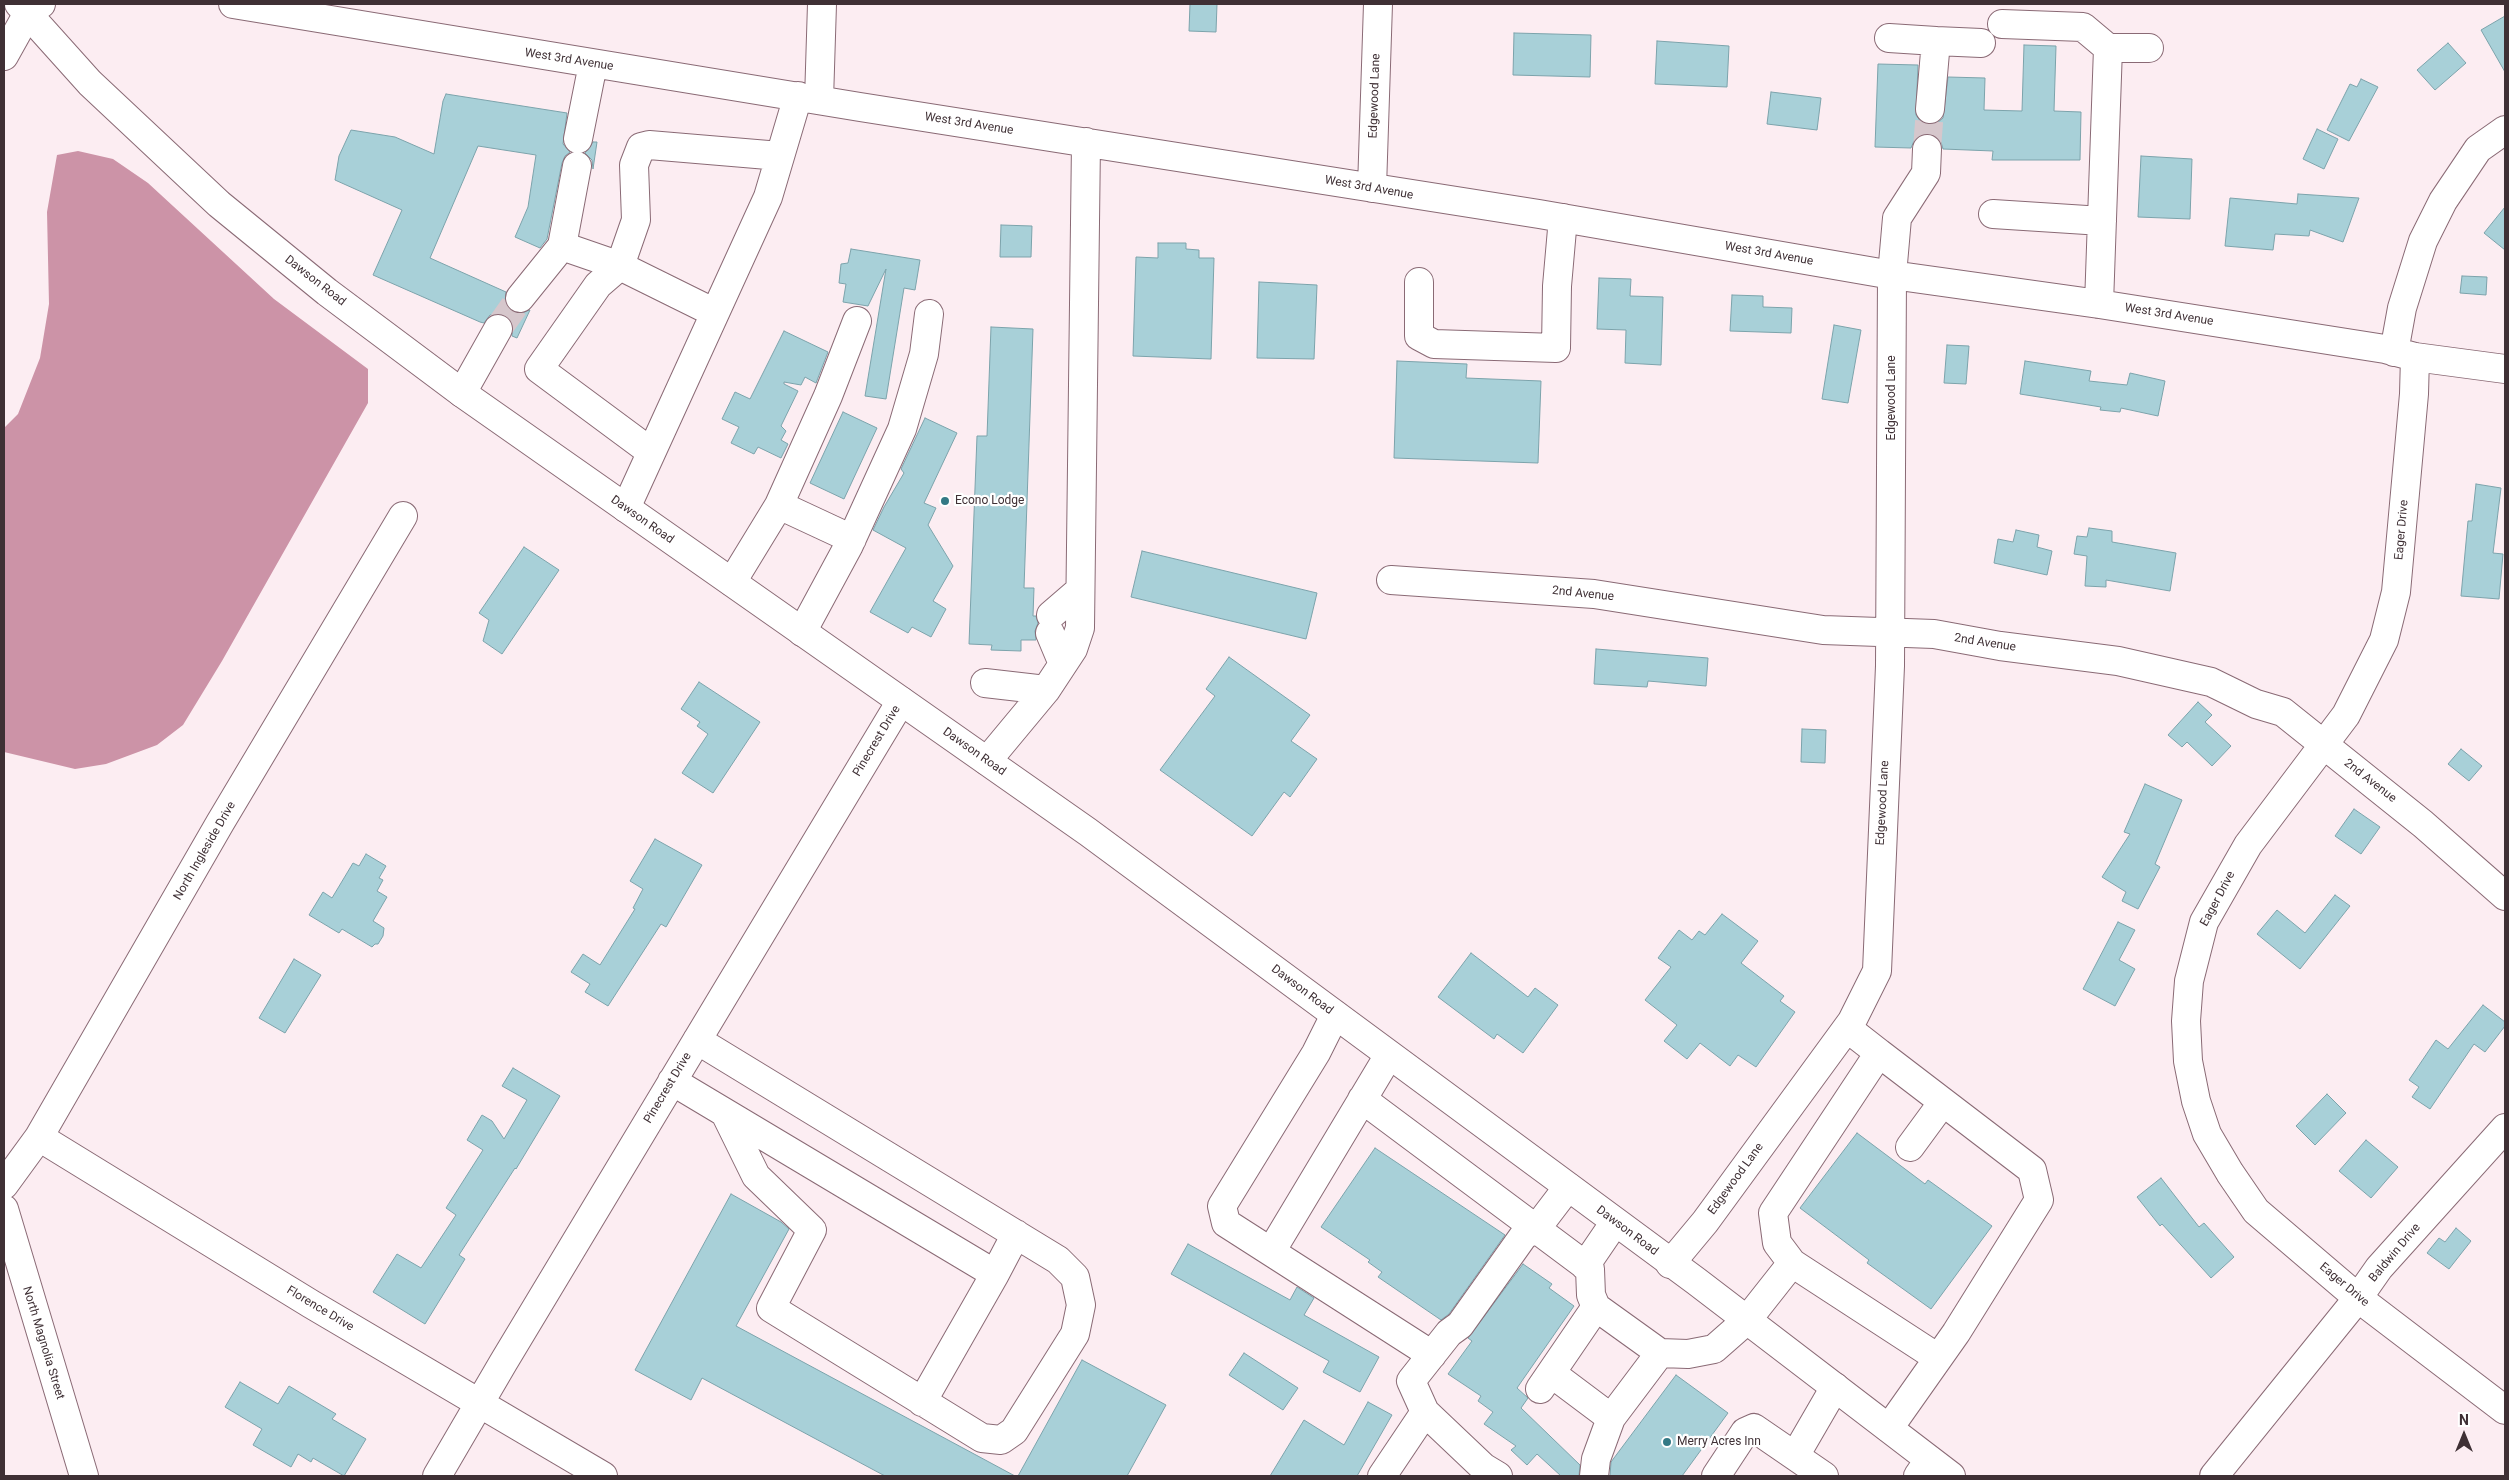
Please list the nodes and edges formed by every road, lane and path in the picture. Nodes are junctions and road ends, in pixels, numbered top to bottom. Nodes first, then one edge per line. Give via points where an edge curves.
1 (233, 4) edge
2 (822, 4) edge
3 (1378, 4) edge
4 (29, 7) edge
5 (290, 8) edge
6 (2002, 24) dead end
7 (1889, 38) dead end
8 (1936, 40) junction
9 (1981, 43) dead end
10 (2108, 48) junction
11 (2148, 48) dead end
12 (4, 56) edge
13 (593, 64) junction
14 (808, 98) junction
15 (1930, 109) tunnel mouth
16 (2505, 130) edge
17 (1086, 142) junction
18 (1927, 149) tunnel mouth
19 (780, 156) junction
20 (1372, 188) junction
21 (1993, 214) dead end
22 (1562, 218) junction
23 (2102, 222) junction
24 (562, 246) junction
25 (620, 266) junction
26 (1892, 275) junction
27 (1419, 282) dead end
28 (520, 298) tunnel mouth
29 (2099, 304) junction
30 (715, 313) junction
31 (929, 314) dead end
32 (857, 321) dead end
33 (498, 329) tunnel mouth
34 (2405, 354) junction
35 (2505, 369) edge
36 (462, 393) junction
37 (651, 452) junction
38 (779, 505) junction
39 (626, 508) junction
40 (403, 516) dead end
41 (852, 538) junction
42 (1391, 580) dead end
43 (732, 582) junction
44 (1080, 590) junction
45 (802, 632) junction
46 (1890, 632) junction
47 (1063, 664) junction
48 (985, 683) dead end
49 (1046, 690) junction
50 (901, 701) junction
51 (2324, 745) junction
52 (987, 761) junction
53 (2505, 896) edge
54 (1335, 1015) junction
55 (1847, 1028) junction
56 (697, 1040) junction
57 (1389, 1054) junction
58 (1879, 1054) junction
59 (672, 1081) junction
60 (1362, 1099) junction
61 (1943, 1102) junction
62 (725, 1113) junction
63 (2505, 1128) edge
64 (39, 1137) junction
65 (1910, 1147) dead end
66 (4, 1184) edge
67 (1568, 1187) junction
68 (4, 1209) edge
69 (1615, 1222) junction
70 (1536, 1229) junction
71 (1016, 1234) junction
72 (1272, 1250) junction
73 (1792, 1263) junction
74 (1670, 1264) junction
75 (1585, 1266) junction
76 (995, 1274) junction
77 (2358, 1298) junction
78 (1596, 1306) junction
79 (1747, 1320) junction
80 (1660, 1353) junction
81 (1432, 1355) junction
82 (1938, 1358) junction
83 (1835, 1388) junction
84 (922, 1402) junction
85 (481, 1403) junction
86 (2505, 1410) edge
87 (1425, 1412) junction
88 (1611, 1418) junction
89 (1889, 1428) junction
90 (1796, 1456) junction
91 (1924, 1468) edge
92 (84, 1476) edge
93 (437, 1476) edge
94 (603, 1476) edge
95 (1382, 1476) edge
96 (1498, 1476) edge
97 (1594, 1476) edge
98 (1716, 1476) edge
99 (1824, 1476) edge
100 (1951, 1476) edge
101 (2214, 1476) edge

1 - 5 street, West 3rd Avenue
2 - 14 street
3 - 20 street, Edgewood Lane
4 - 12 street
4 - 36 street, Dawson Road via 90,83 219,204 327,292
5 - 13 street, West 3rd Avenue
6 - 10 street via 2083,28
7 - 8 street
8 - 9 street
8 - 15 street
10 - 11 street
10 - 23 street
13 - 14 street, West 3rd Avenue
13 - 24 street
14 - 17 street, West 3rd Avenue
14 - 19 street
16 - 34 street, Eager Drive via 2478,149 2443,201 2423,241 2402,308
17 - 20 street, West 3rd Avenue
17 - 44 street
18 - 26 street, Edgewood Lane via 1926,173 1897,218
19 - 25 street via 641,147 634,165 636,220
19 - 30 street via 768,197
20 - 22 street, West 3rd Avenue
21 - 23 street
22 - 26 street, West 3rd Avenue
22 - 27 street via 1556,348 1434,344 1419,336
23 - 29 street
24 - 25 street
24 - 28 street
25 - 30 street
25 - 37 street via 598,285 539,369
26 - 29 street, West 3rd Avenue
26 - 46 street, Edgewood Lane
29 - 34 street, West 3rd Avenue
30 - 37 street
31 - 41 street via 924,354 902,429
32 - 38 street via 828,396
33 - 36 street
34 - 35 street, West 3rd Avenue
34 - 51 street, Eager Drive via 2414,394 2394,602 2384,640 2374,662 2346,715
36 - 39 street, Dawson Road
37 - 39 street
38 - 41 street
38 - 43 street
39 - 43 street, Dawson Road
40 - 64 street, North Ingleside Drive via 220,823
41 - 45 street
42 - 46 street, 2nd Avenue via 1594,594 1823,630
43 - 45 street, Dawson Road
44 - 47 street via 1080,628 1073,649
44 - 47 street via 1050,624
45 - 50 street, Dawson Road
46 - 51 street, 2nd Avenue via 1934,634 2118,661 2211,682 2256,704 2282,712
46 - 55 street, Edgewood Lane via 1876,971
47 - 49 street
48 - 49 street
49 - 52 street
50 - 52 street, Dawson Road
50 - 56 street, Pinecrest Drive
51 - 53 street, 2nd Avenue via 2423,824
51 - 77 street, Eager Drive via 2248,845 2204,922 2189,981 2188,1061 2207,1134 2256,1211
52 - 54 street, Dawson Road
54 - 57 street, Dawson Road
54 - 72 street via 1316,1054 1222,1206 1226,1223
55 - 58 street
55 - 74 street, Edgewood Lane via 1705,1222
56 - 59 street, Pinecrest Drive
56 - 71 street
57 - 60 street
57 - 67 street, Dawson Road
58 - 61 street
58 - 73 street via 1773,1212 1777,1243
59 - 62 street
59 - 85 street, Pinecrest Drive
60 - 70 street
60 - 72 street
61 - 65 street
61 - 82 street via 2032,1170 2039,1200
62 - 76 street
62 - 84 street via 756,1176 812,1230 771,1308
63 - 77 street, Baldwin Drive via 2379,1268
64 - 66 street, North Ingleside Drive
64 - 85 street, Florence Drive
67 - 69 street, Dawson Road
67 - 70 street
68 - 92 street, North Magnolia Street
69 - 74 street, Dawson Road
69 - 75 street
70 - 75 street
70 - 81 street via 1524,1235 1460,1325 1449,1333
71 - 76 street
71 - 84 street via 1058,1260 1075,1277 1082,1305 1074,1334 1014,1431 1001,1440 982,1438
72 - 81 street
73 - 79 street
73 - 82 street
74 - 79 street, Dawson Road
75 - 78 street via 1590,1269 1591,1295
76 - 84 street
77 - 86 street, Eager Drive
77 - 101 street, Baldwin Drive
78 - 80 street
78 - 88 street via 1545,1381
79 - 80 street via 1714,1349 1688,1354
79 - 83 street, Dawson Road
80 - 88 street
81 - 87 street via 1411,1382
82 - 89 street
83 - 89 street, Dawson Road
83 - 90 street
85 - 93 street, Pinecrest Drive
85 - 94 street, Florence Drive
87 - 95 street
87 - 96 street via 1483,1467
88 - 97 street via 1596,1459
89 - 91 street, Dawson Road
90 - 98 street via 1754,1428 1745,1432
90 - 99 street
91 - 100 street, Dawson Road

